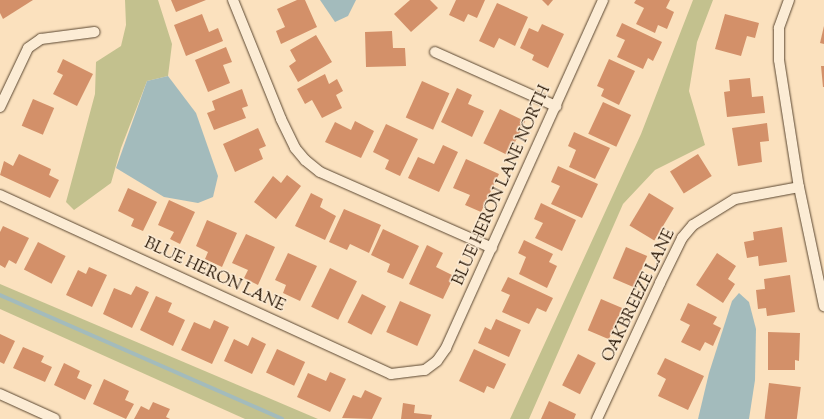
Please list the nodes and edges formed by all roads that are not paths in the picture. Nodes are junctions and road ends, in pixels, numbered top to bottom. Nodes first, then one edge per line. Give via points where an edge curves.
1 (233, 0) edge
2 (603, 0) edge
3 (789, 0) edge
4 (95, 32) dead end
5 (435, 52) dead end
6 (556, 106) junction
7 (0, 107) edge
8 (798, 187) junction
9 (0, 195) edge
10 (492, 248) junction
11 (824, 302) edge
12 (417, 372) joint
13 (0, 394) edge
14 (55, 419) edge
15 (597, 419) edge

1 - 10 street via 281,119 295,148 306,160 320,172
2 - 6 street, BLUE HERON LANE NORTH
3 - 8 street via 779,28 779,60
4 - 7 street via 41,40 28,48
5 - 6 street
6 - 10 street, BLUE HERON LANE NORTH
8 - 11 street
8 - 15 street, OAKBREEZE LANE via 735,199 693,225 682,238
9 - 12 street, BLUE HERON LANE via 391,374
10 - 12 street, BLUE HERON LANE NORTH via 446,348 437,361 425,370
13 - 14 street

